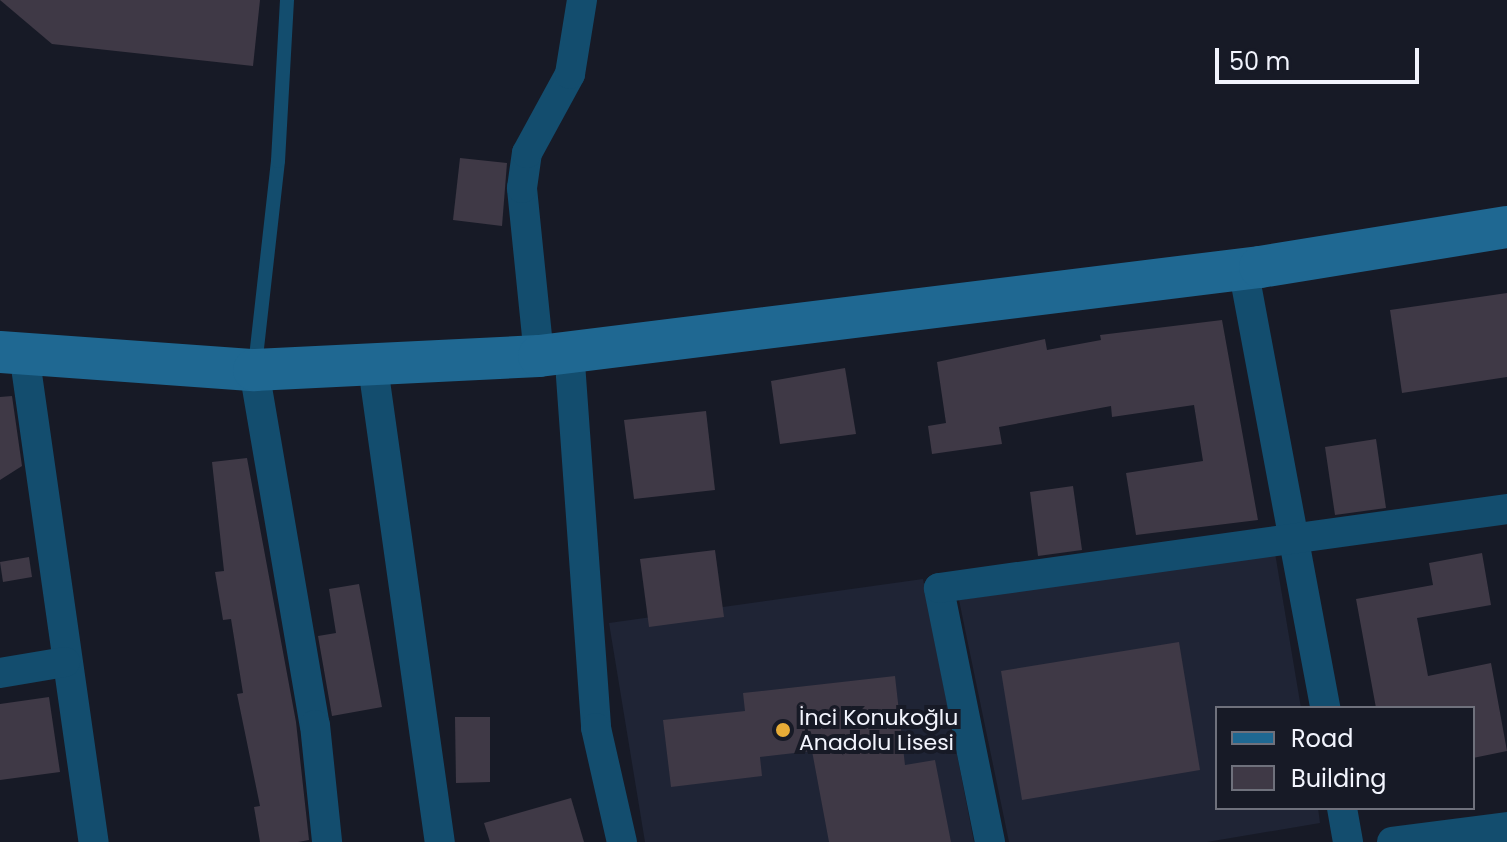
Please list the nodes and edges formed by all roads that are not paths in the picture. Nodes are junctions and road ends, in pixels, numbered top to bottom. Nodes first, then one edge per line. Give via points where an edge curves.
1 (287, 0) edge
2 (582, 0) edge
3 (1507, 227) edge
4 (1243, 268) junction
5 (12, 352) edge
6 (554, 353) junction
7 (373, 367) junction
8 (254, 370) junction
9 (1507, 509) edge
10 (1297, 542) junction
11 (65, 662) junction
12 (0, 673) edge
13 (1325, 706) edge
14 (1342, 810) edge
15 (1507, 827) edge
16 (94, 842) edge
17 (327, 842) edge
18 (440, 842) edge
19 (622, 842) edge
20 (990, 842) edge
21 (1348, 842) edge
22 (1392, 842) edge

1 - 8 lane via 278,161
2 - 6 street via 570,74 527,153 523,176
3 - 4 street
4 - 6 street
4 - 10 street
5 - 8 street
5 - 11 street via 65,627
6 - 7 street
6 - 19 street via 596,728
7 - 8 street
7 - 18 street
8 - 17 street via 315,725
9 - 10 street
10 - 13 street
10 - 20 street via 939,588
11 - 12 street
11 - 16 street
14 - 21 street
15 - 22 street

